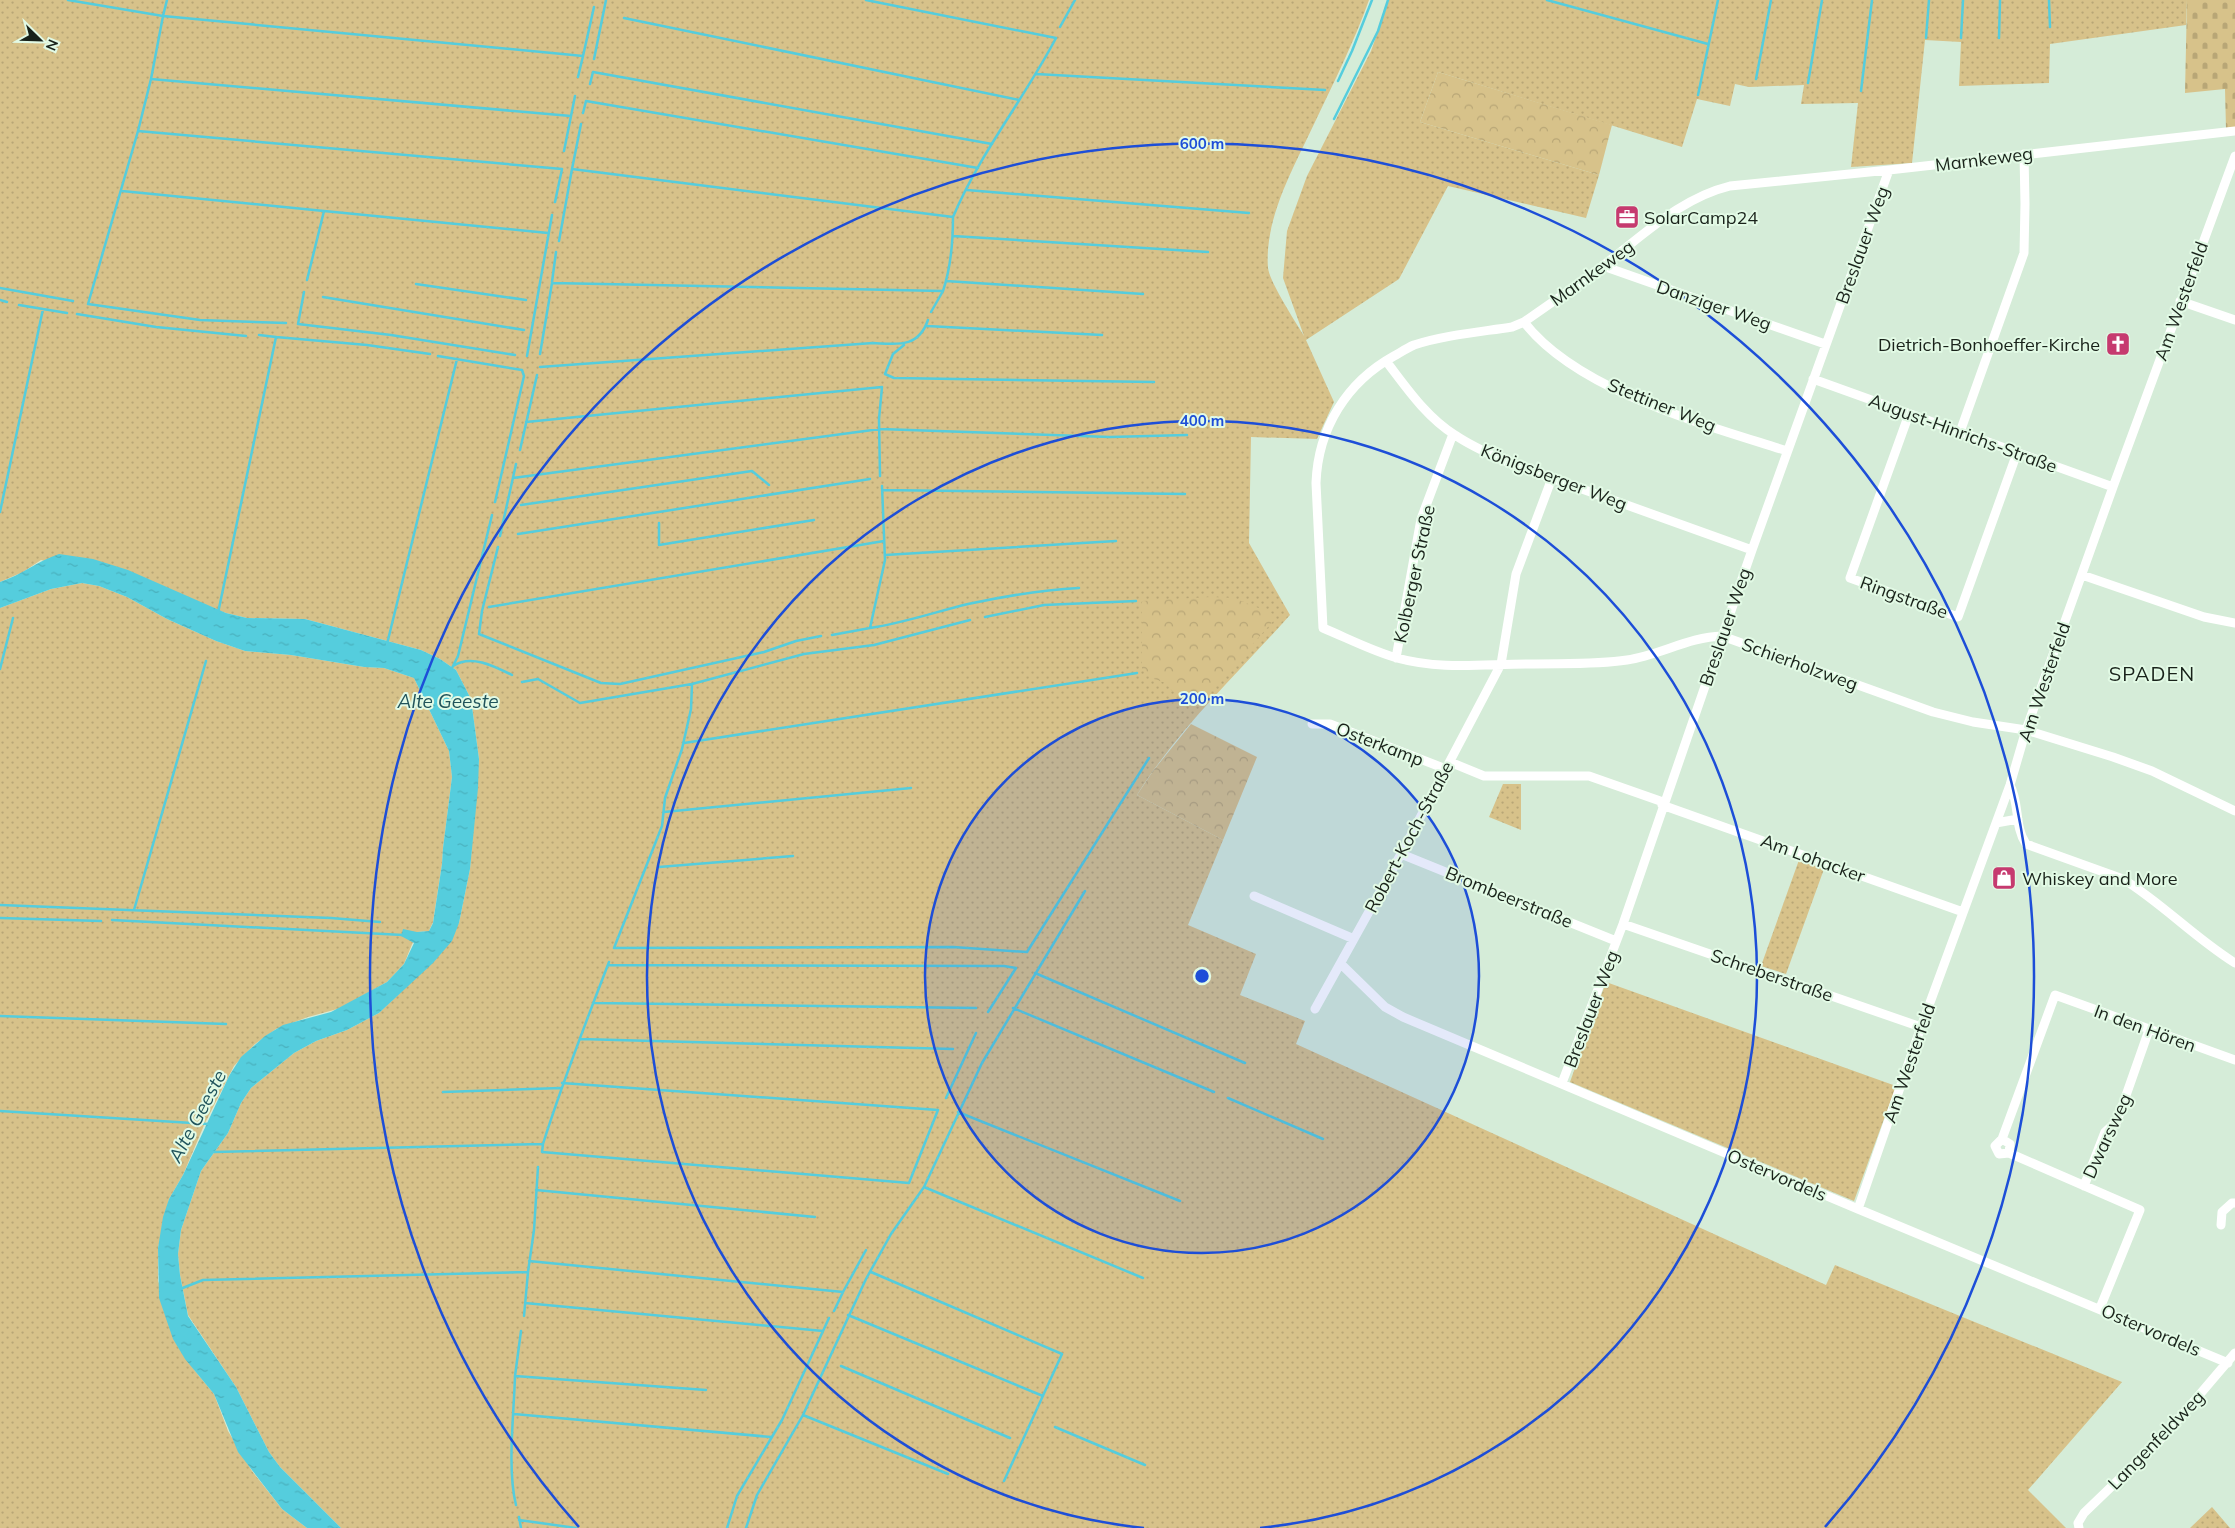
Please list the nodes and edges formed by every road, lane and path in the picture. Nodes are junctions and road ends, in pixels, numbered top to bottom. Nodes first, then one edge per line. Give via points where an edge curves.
1 (2235, 131) edge
2 (2024, 154) junction
3 (2235, 156) edge
4 (1889, 170) junction
5 (1602, 266) junction
6 (2180, 301) junction
7 (2235, 320) edge
8 (1524, 322) junction
9 (1825, 344) junction
10 (1386, 361) junction
11 (1813, 379) junction
12 (1909, 414) junction
13 (1960, 432) junction
14 (1454, 434) junction
15 (1787, 451) junction
16 (2017, 453) junction
17 (1552, 478) junction
18 (2112, 487) junction
19 (1752, 550) junction
20 (2082, 575) junction
21 (2235, 623) edge
22 (1323, 628) joint
23 (1722, 636) junction
24 (1396, 658) junction
25 (1501, 664) junction
26 (1312, 724) dead end
27 (2026, 730) junction
28 (1448, 766) junction
29 (2010, 785) junction
30 (1663, 803) junction
31 (2235, 812) edge
32 (2018, 820) junction
33 (1996, 824) junction
34 (1401, 854) junction
35 (1254, 896) dead end
36 (1963, 912) junction
37 (1623, 924) junction
38 (1354, 939) junction
39 (1616, 941) junction
40 (2235, 963) edge
41 (1340, 964) junction
42 (1315, 1009) dead end
43 (1921, 1027) junction
44 (2149, 1030) junction
45 (2235, 1060) edge
46 (1562, 1083) junction
47 (2084, 1186) junction
48 (2235, 1203) edge
49 (1858, 1209) junction
50 (2221, 1225) dead end
51 (2100, 1308) junction
52 (2235, 1353) edge
53 (2228, 1363) junction
54 (2079, 1528) edge

1 - 2 street, Marnkeweg
2 - 4 street, Marnkeweg
2 - 13 street via 2024,253
3 - 6 street, Am Westerfeld
4 - 5 street, Marnkeweg via 1713,190 1683,204
4 - 9 street, Breslauer Weg
5 - 8 street, Marnkeweg
5 - 9 street, Danziger Weg
6 - 7 street
6 - 18 street, Am Westerfeld
8 - 10 street, Marnkeweg via 1413,345
8 - 15 street, Stettiner Weg via 1567,362 1637,399
9 - 11 street, Breslauer Weg
10 - 14 street, Königsberger Weg via 1428,413
10 - 22 street, Marnkeweg via 1363,376 1334,412 1316,463
11 - 12 street, August-Hinrichs-Straße
11 - 15 street, Breslauer Weg
12 - 13 street, August-Hinrichs-Straße
12 - 16 street, Ringstraße via 1850,578 1958,617
13 - 16 street, August-Hinrichs-Straße
14 - 17 street, Königsberger Weg via 1507,462
14 - 24 street, Kolberger Straße via 1421,519
15 - 19 street, Breslauer Weg
16 - 18 street, August-Hinrichs-Straße
17 - 19 street, Königsberger Weg
17 - 25 street, Robert-Koch-Straße via 1516,574
18 - 20 street, Am Westerfeld
19 - 23 street, Breslauer Weg
20 - 21 street via 2204,617
20 - 27 street, Am Westerfeld
22 - 24 street, Schierholzweg
23 - 25 street, Schierholzweg via 1708,636 1627,660
23 - 27 street, Schierholzweg via 1933,712
23 - 30 street, Breslauer Weg
24 - 25 street, Schierholzweg via 1460,666
25 - 28 street, Robert-Koch-Straße
26 - 28 street, Osterkamp via 1330,724
27 - 29 street, Am Westerfeld
27 - 31 street, Schierholzweg via 2152,771
28 - 30 street, Osterkamp via 1484,776 1589,776
28 - 34 street, Robert-Koch-Straße
29 - 32 street via 2015,794
29 - 33 street, Am Westerfeld
30 - 36 street, Am Lohacker
30 - 37 street, Breslauer Weg
32 - 33 street
32 - 40 street via 2026,844 2136,887 2197,937
33 - 36 street, Am Westerfeld
34 - 38 street, Robert-Koch-Straße
34 - 39 street, Brombeerstraße
35 - 38 street
36 - 43 street, Am Westerfeld
37 - 39 street, Breslauer Weg
37 - 43 street, Schreberstraße
38 - 41 street, Robert-Koch-Straße
39 - 46 street, Breslauer Weg
41 - 42 street, Robert-Koch-Straße
41 - 46 street, Ostervordels via 1384,1007
43 - 49 street, Am Westerfeld
44 - 45 street, In den Hören
44 - 47 street, Dwarsweg via 2117,1121 2105,1132
44 - 47 street, In den Hören via 2055,996 2002,1139 2010,1144 2009,1153
46 - 49 street, Ostervordels
47 - 51 street via 2140,1210
48 - 50 street via 2222,1212
49 - 51 street, Ostervordels
51 - 53 street, Ostervordels
52 - 53 street, Langenfeldweg
53 - 54 street, Langenfeldweg via 2166,1434 2084,1513 2078,1523

